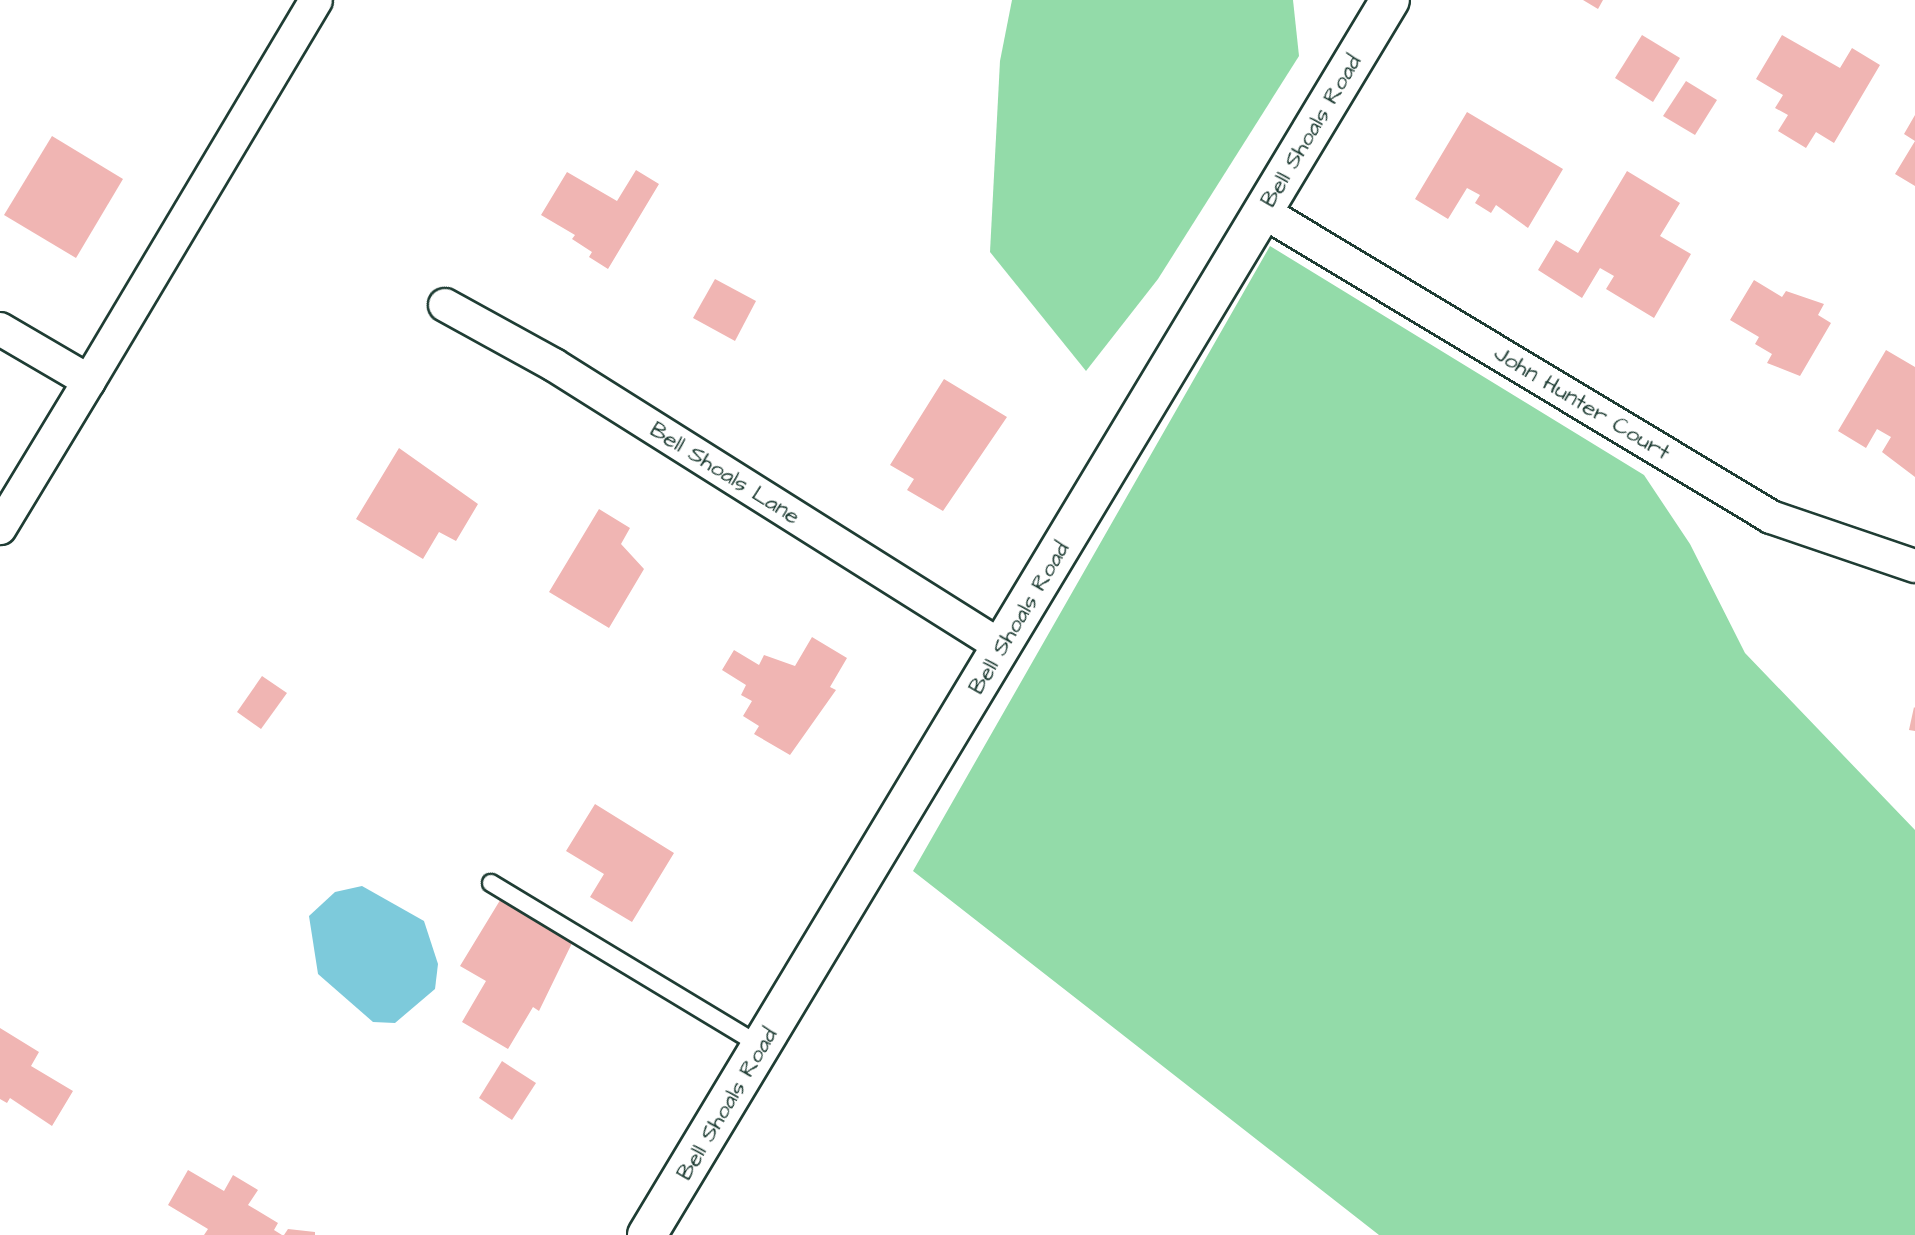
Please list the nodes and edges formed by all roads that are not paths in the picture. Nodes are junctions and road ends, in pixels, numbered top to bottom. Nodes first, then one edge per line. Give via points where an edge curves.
1 (316, 0) edge
2 (1390, 0) edge
3 (1262, 211) junction
4 (445, 305) dead end
5 (0, 329) edge
6 (89, 381) junction
7 (0, 528) edge
8 (1915, 566) edge
9 (1002, 647) junction
10 (491, 883) dead end
11 (761, 1046) junction
12 (647, 1235) edge

1 - 6 street
2 - 3 main road, Bell Shoals Road
3 - 8 street, John Hunter Court via 1771,516
3 - 9 main road, Bell Shoals Road
4 - 9 street, Bell Shoals Lane via 554,365
5 - 6 street
6 - 7 street
9 - 11 main road, Bell Shoals Road
10 - 11 lane
11 - 12 main road, Bell Shoals Road

